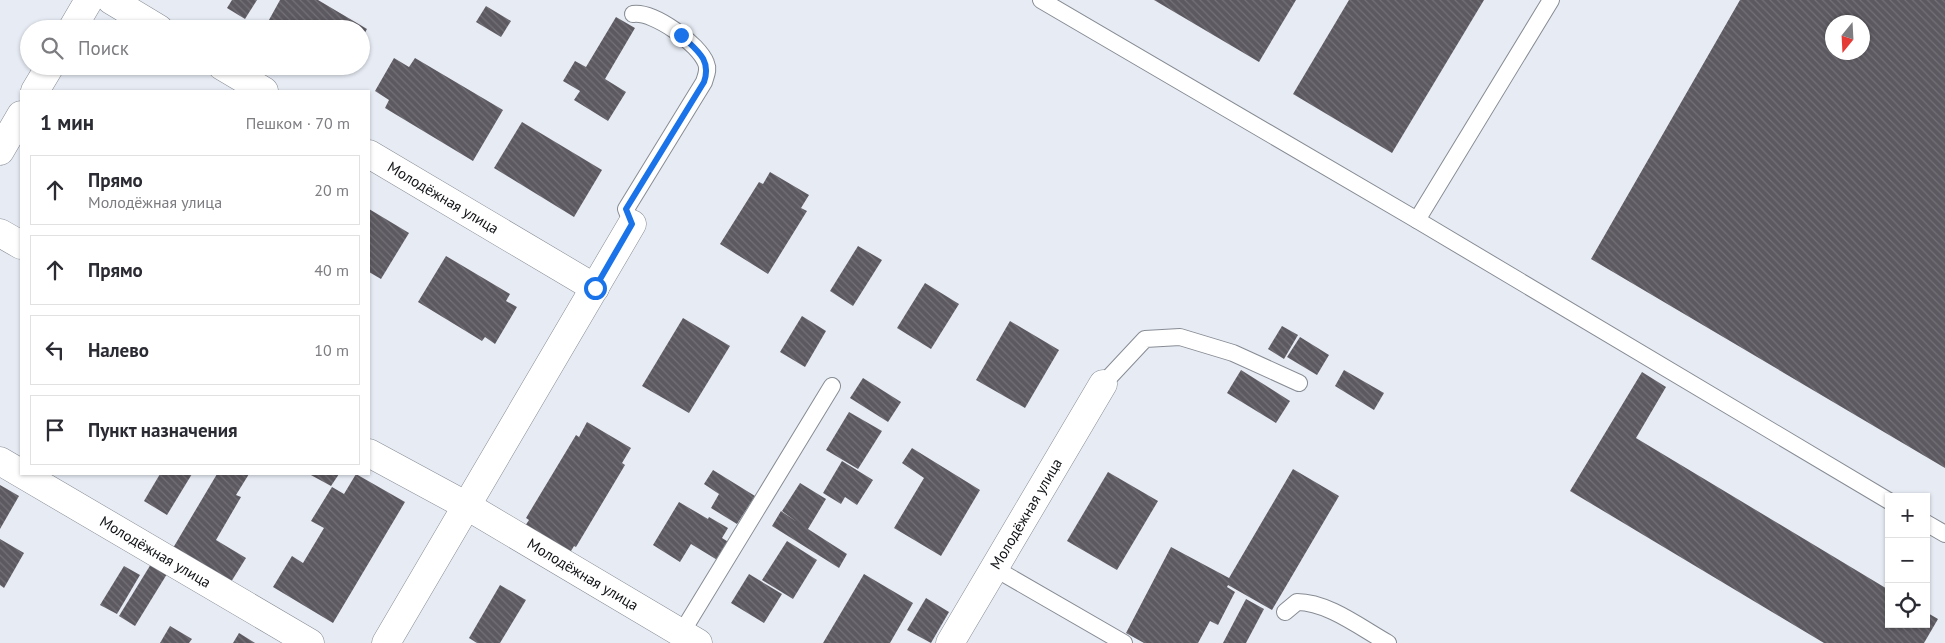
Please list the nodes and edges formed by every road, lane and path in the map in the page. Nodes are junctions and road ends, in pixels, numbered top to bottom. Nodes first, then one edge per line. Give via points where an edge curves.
1 (89, 0) edge
2 (111, 0) edge
3 (1041, 0) edge
4 (1551, 0) edge
5 (634, 14) dead end
6 (77, 20) edge
7 (144, 20) edge
8 (45, 75) edge
9 (237, 75) edge
10 (37, 90) edge
11 (262, 90) edge
12 (20, 117) edge
13 (0, 151) edge
14 (370, 155) edge
15 (1417, 220) junction
16 (632, 224) joint
17 (0, 233) edge
18 (20, 244) edge
19 (595, 288) junction
20 (1299, 383) dead end
21 (1103, 384) joint
22 (832, 386) dead end
23 (370, 454) edge
24 (0, 461) edge
25 (20, 473) edge
26 (24, 475) edge
27 (1885, 499) edge
28 (467, 506) junction
29 (1930, 525) edge
30 (1945, 534) edge
31 (994, 568) junction
32 (1285, 612) dead end
33 (690, 638) edge
34 (310, 643) edge
35 (386, 643) edge
36 (950, 643) edge
37 (1124, 643) edge
38 (1388, 643) edge

1 - 6 street
2 - 7 street
3 - 15 lane
4 - 15 lane
5 - 16 lane via 651,16 681,35 699,52 708,72 626,209
8 - 10 street
9 - 11 street
12 - 13 street
14 - 19 street, Молодёжная улица
15 - 27 lane
16 - 19 street
17 - 18 street
19 - 28 street
20 - 21 lane via 1233,353 1180,337 1145,340
21 - 31 street, Молодёжная улица
22 - 33 lane
23 - 28 street, Молодёжная улица
24 - 25 street, Молодёжная улица
26 - 34 street, Молодёжная улица
28 - 33 street, Молодёжная улица
28 - 35 street
29 - 30 lane
31 - 36 street, Молодёжная улица
31 - 37 lane
32 - 38 lane via 1297,602 1310,602 1323,606

